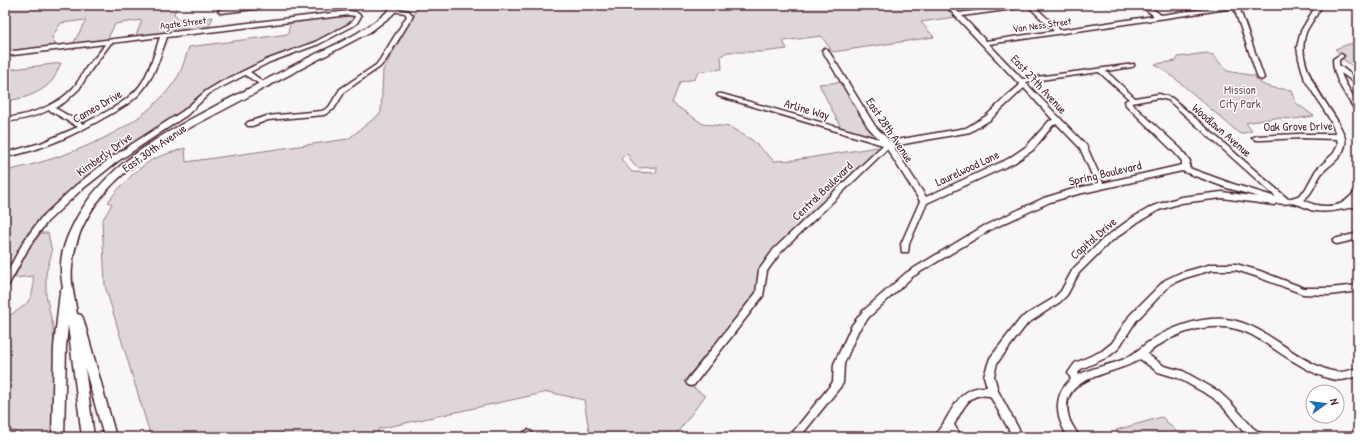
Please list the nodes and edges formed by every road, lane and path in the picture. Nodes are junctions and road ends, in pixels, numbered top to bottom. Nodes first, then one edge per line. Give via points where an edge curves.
1 (271, 5) edge
2 (350, 5) edge
3 (948, 5) edge
4 (1030, 5) edge
5 (1143, 5) edge
6 (1244, 5) edge
7 (1315, 5) edge
8 (1236, 6) junction
9 (395, 8) edge
10 (221, 11) dead end
11 (349, 13) junction
12 (958, 15) junction
13 (1159, 17) junction
14 (1059, 32) junction
15 (164, 36) junction
16 (109, 42) junction
17 (984, 43) junction
18 (825, 50) dead end
19 (5, 54) edge
20 (1341, 56) dead end
21 (1132, 65) dead end
22 (1336, 66) junction
23 (1101, 70) junction
24 (246, 72) junction
25 (1261, 78) dead end
26 (1358, 83) edge
27 (263, 84) junction
28 (1023, 84) junction
29 (720, 95) dead end
30 (1134, 100) junction
31 (49, 107) junction
32 (1358, 110) edge
33 (5, 120) edge
34 (1058, 121) junction
35 (250, 124) dead end
36 (84, 127) junction
37 (1340, 136) junction
38 (1256, 138) dead end
39 (888, 144) junction
40 (5, 155) edge
41 (1182, 168) junction
42 (1101, 186) junction
43 (1358, 194) edge
44 (1296, 200) junction
45 (924, 201) junction
46 (1284, 201) junction
47 (1358, 203) edge
48 (1344, 206) junction
49 (1358, 236) edge
50 (1337, 240) dead end
51 (905, 250) dead end
52 (66, 276) junction
53 (5, 284) edge
54 (1358, 288) edge
55 (69, 294) junction
56 (1140, 354) junction
57 (1358, 372) edge
58 (1077, 381) junction
59 (691, 382) dead end
60 (993, 392) junction
61 (948, 426) junction
62 (58, 437) edge
63 (88, 437) edge
64 (110, 437) edge
65 (794, 437) edge
66 (940, 437) edge
67 (957, 437) edge
68 (1018, 437) edge
69 (1074, 437) edge
70 (1258, 437) edge

1 - 10 street
2 - 11 street
3 - 12 street, East 27th Avenue
4 - 12 street
4 - 14 street
5 - 13 street
6 - 8 street, Van Ness Street
7 - 37 street via 1317,9 1304,31 1300,47 1302,59 1308,80
8 - 13 street, Van Ness Street
8 - 25 street
9 - 27 main road, East 30th Avenue via 382,20 351,40
9 - 35 street, East 30th Avenue via 407,12 410,16 392,46 378,66 342,90 332,108 324,112 267,118
11 - 15 street, Agate Street
11 - 24 street via 356,14 358,19 344,29
12 - 17 street, East 27th Avenue
13 - 14 street, Van Ness Street
14 - 17 street, Van Ness Street
15 - 16 street, Agate Street
15 - 36 street, Cameo Drive via 143,86 122,105
16 - 19 street, Agate Street
16 - 31 street via 72,94
17 - 28 street, East 27th Avenue
18 - 39 street, East 28th Avenue via 872,127
20 - 22 street via 1336,59
21 - 23 street
22 - 26 street
22 - 32 street via 1340,80
23 - 28 street
23 - 30 street
24 - 27 street
24 - 53 street, Kimberly Drive via 215,87 185,113 128,150 77,189 34,232
27 - 52 main road, East 30th Avenue via 163,140 136,158 111,180 85,210 74,230 67,255
28 - 34 street, East 27th Avenue
28 - 39 street via 988,118 968,130
29 - 39 street, Arline Way
30 - 41 street via 1128,101 1128,104 1186,161 1186,166
30 - 46 street, Woodlawn Avenue via 1160,96 1170,99
31 - 33 street via 28,116
31 - 36 street
34 - 42 street, East 27th Avenue via 1083,147
34 - 45 street, Laurelwood Lane via 1051,124 1030,148 1011,161
36 - 40 street, Cameo Drive via 41,147
37 - 38 street, Oak Grove Drive
37 - 44 street via 1342,144 1334,160 1319,172 1308,194
39 - 45 street, East 28th Avenue
39 - 59 street, Central Boulevard via 777,251 763,270 760,294
41 - 42 street, Spring Boulevard
41 - 46 street via 1230,186
42 - 65 street, Spring Boulevard via 1047,200 987,228 920,267 898,283 855,328 839,364 838,383
43 - 48 street
44 - 46 street
44 - 48 street via 1315,209
45 - 51 street via 905,244
46 - 60 street, Capital Drive via 1208,196 1168,204 1135,220 1106,241 1076,271 1064,293 1057,300 1024,321 993,361 989,376
47 - 48 street
49 - 50 street
52 - 55 main road, East 30th Avenue
52 - 62 main road via 60,347
54 - 58 street via 1310,292 1236,267 1212,267 1195,271 1168,282 1133,318 1115,346 1105,354 1078,366 1073,373
55 - 63 main road, East 30th Avenue
55 - 64 main road
56 - 57 street via 1159,340 1176,332 1224,323 1254,332 1328,374 1340,376
56 - 58 street via 1127,363
56 - 70 street via 1161,369 1180,374 1214,394
58 - 69 street via 1066,391 1062,406 1064,422
60 - 61 street via 971,394
60 - 68 street, Capital Drive
61 - 66 street
61 - 67 street

